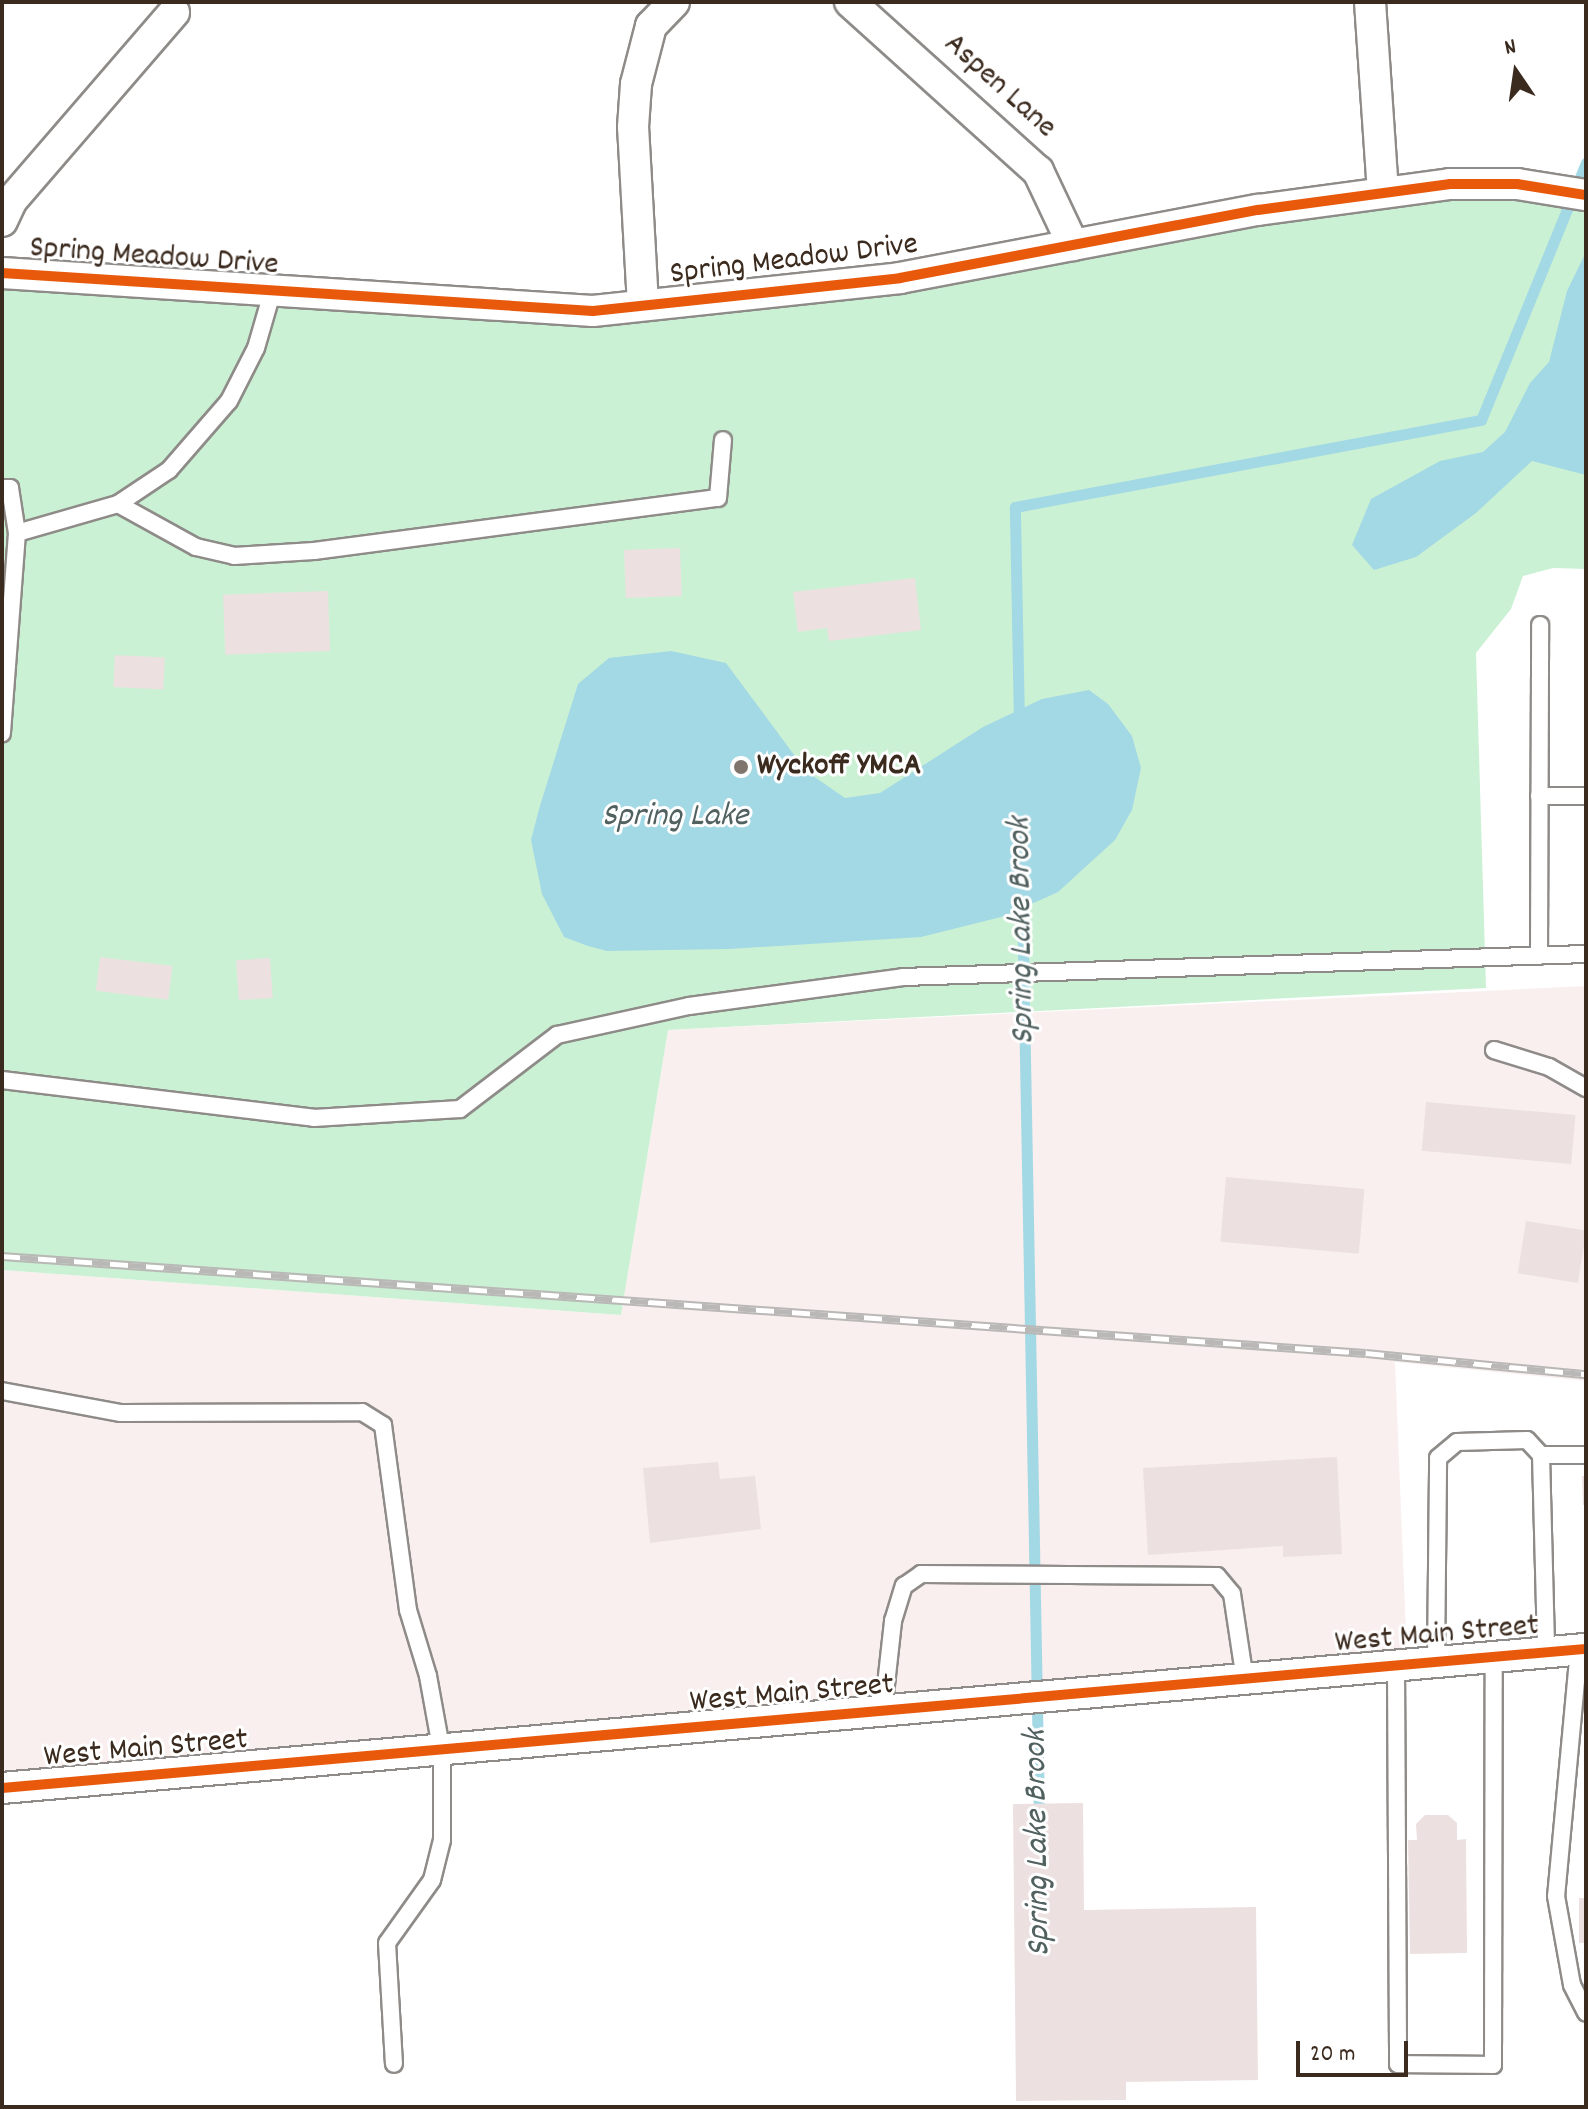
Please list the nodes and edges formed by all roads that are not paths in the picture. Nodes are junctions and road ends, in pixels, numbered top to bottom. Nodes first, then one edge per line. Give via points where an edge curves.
1 (674, 2) edge
2 (850, 2) edge
3 (1370, 2) edge
4 (174, 12) dead end
5 (1383, 192) junction
6 (1586, 195) edge
7 (2, 221) edge
8 (1073, 245) junction
9 (2, 273) edge
10 (272, 293) junction
11 (643, 305) junction
12 (723, 440) dead end
13 (2, 488) edge
14 (118, 504) junction
15 (17, 533) junction
16 (1540, 625) dead end
17 (2, 733) edge
18 (1539, 796) junction
19 (1586, 796) edge
20 (1586, 954) edge
21 (1539, 956) junction
22 (1494, 1050) dead end
23 (2, 1080) edge
24 (1586, 1088) edge
25 (2, 1391) edge
26 (1541, 1455) junction
27 (1586, 1455) edge
28 (1582, 1649) edge
29 (1546, 1652) junction
30 (1494, 1657) junction
31 (1436, 1662) junction
32 (1396, 1666) junction
33 (1245, 1680) junction
34 (883, 1712) junction
35 (1579, 1721) edge
36 (442, 1753) junction
37 (2, 1788) edge
38 (1586, 2013) edge
39 (394, 2064) dead end

1 - 11 street via 651,26 636,84 633,127
2 - 8 street, Aspen Lane via 1038,171
3 - 5 street
4 - 7 street via 12,200
5 - 6 street, Spring Meadow Drive via 1517,184
5 - 8 street, Spring Meadow Drive
8 - 11 street, Spring Meadow Drive via 900,278
9 - 10 street, Spring Meadow Drive
10 - 11 street, Spring Meadow Drive via 593,311
10 - 14 lane via 256,348 229,401 169,470
12 - 14 lane via 718,498 314,551 234,556 196,547
13 - 15 lane via 10,488
14 - 15 lane
15 - 17 lane
16 - 18 lane
18 - 19 lane
18 - 21 lane
20 - 21 lane
21 - 23 lane via 903,977 689,1006 557,1035 460,1109 314,1118
22 - 24 lane via 1549,1067
25 - 36 lane via 121,1413 362,1412 383,1425 408,1610 428,1676
26 - 27 lane
26 - 29 lane
26 - 31 lane via 1527,1440 1457,1442 1438,1458
28 - 29 street, West Main Street
28 - 35 lane
29 - 30 street, West Main Street
30 - 31 street, West Main Street
30 - 32 lane via 1493,2065 1398,2064
31 - 32 street, West Main Street
32 - 33 street, West Main Street
33 - 34 street, West Main Street
33 - 34 lane via 1232,1594 1217,1576 921,1574 904,1586 893,1621
34 - 36 street, West Main Street
35 - 38 lane via 1556,1896 1572,1985
36 - 37 street, West Main Street
36 - 39 lane via 442,1840 432,1880 387,1943

